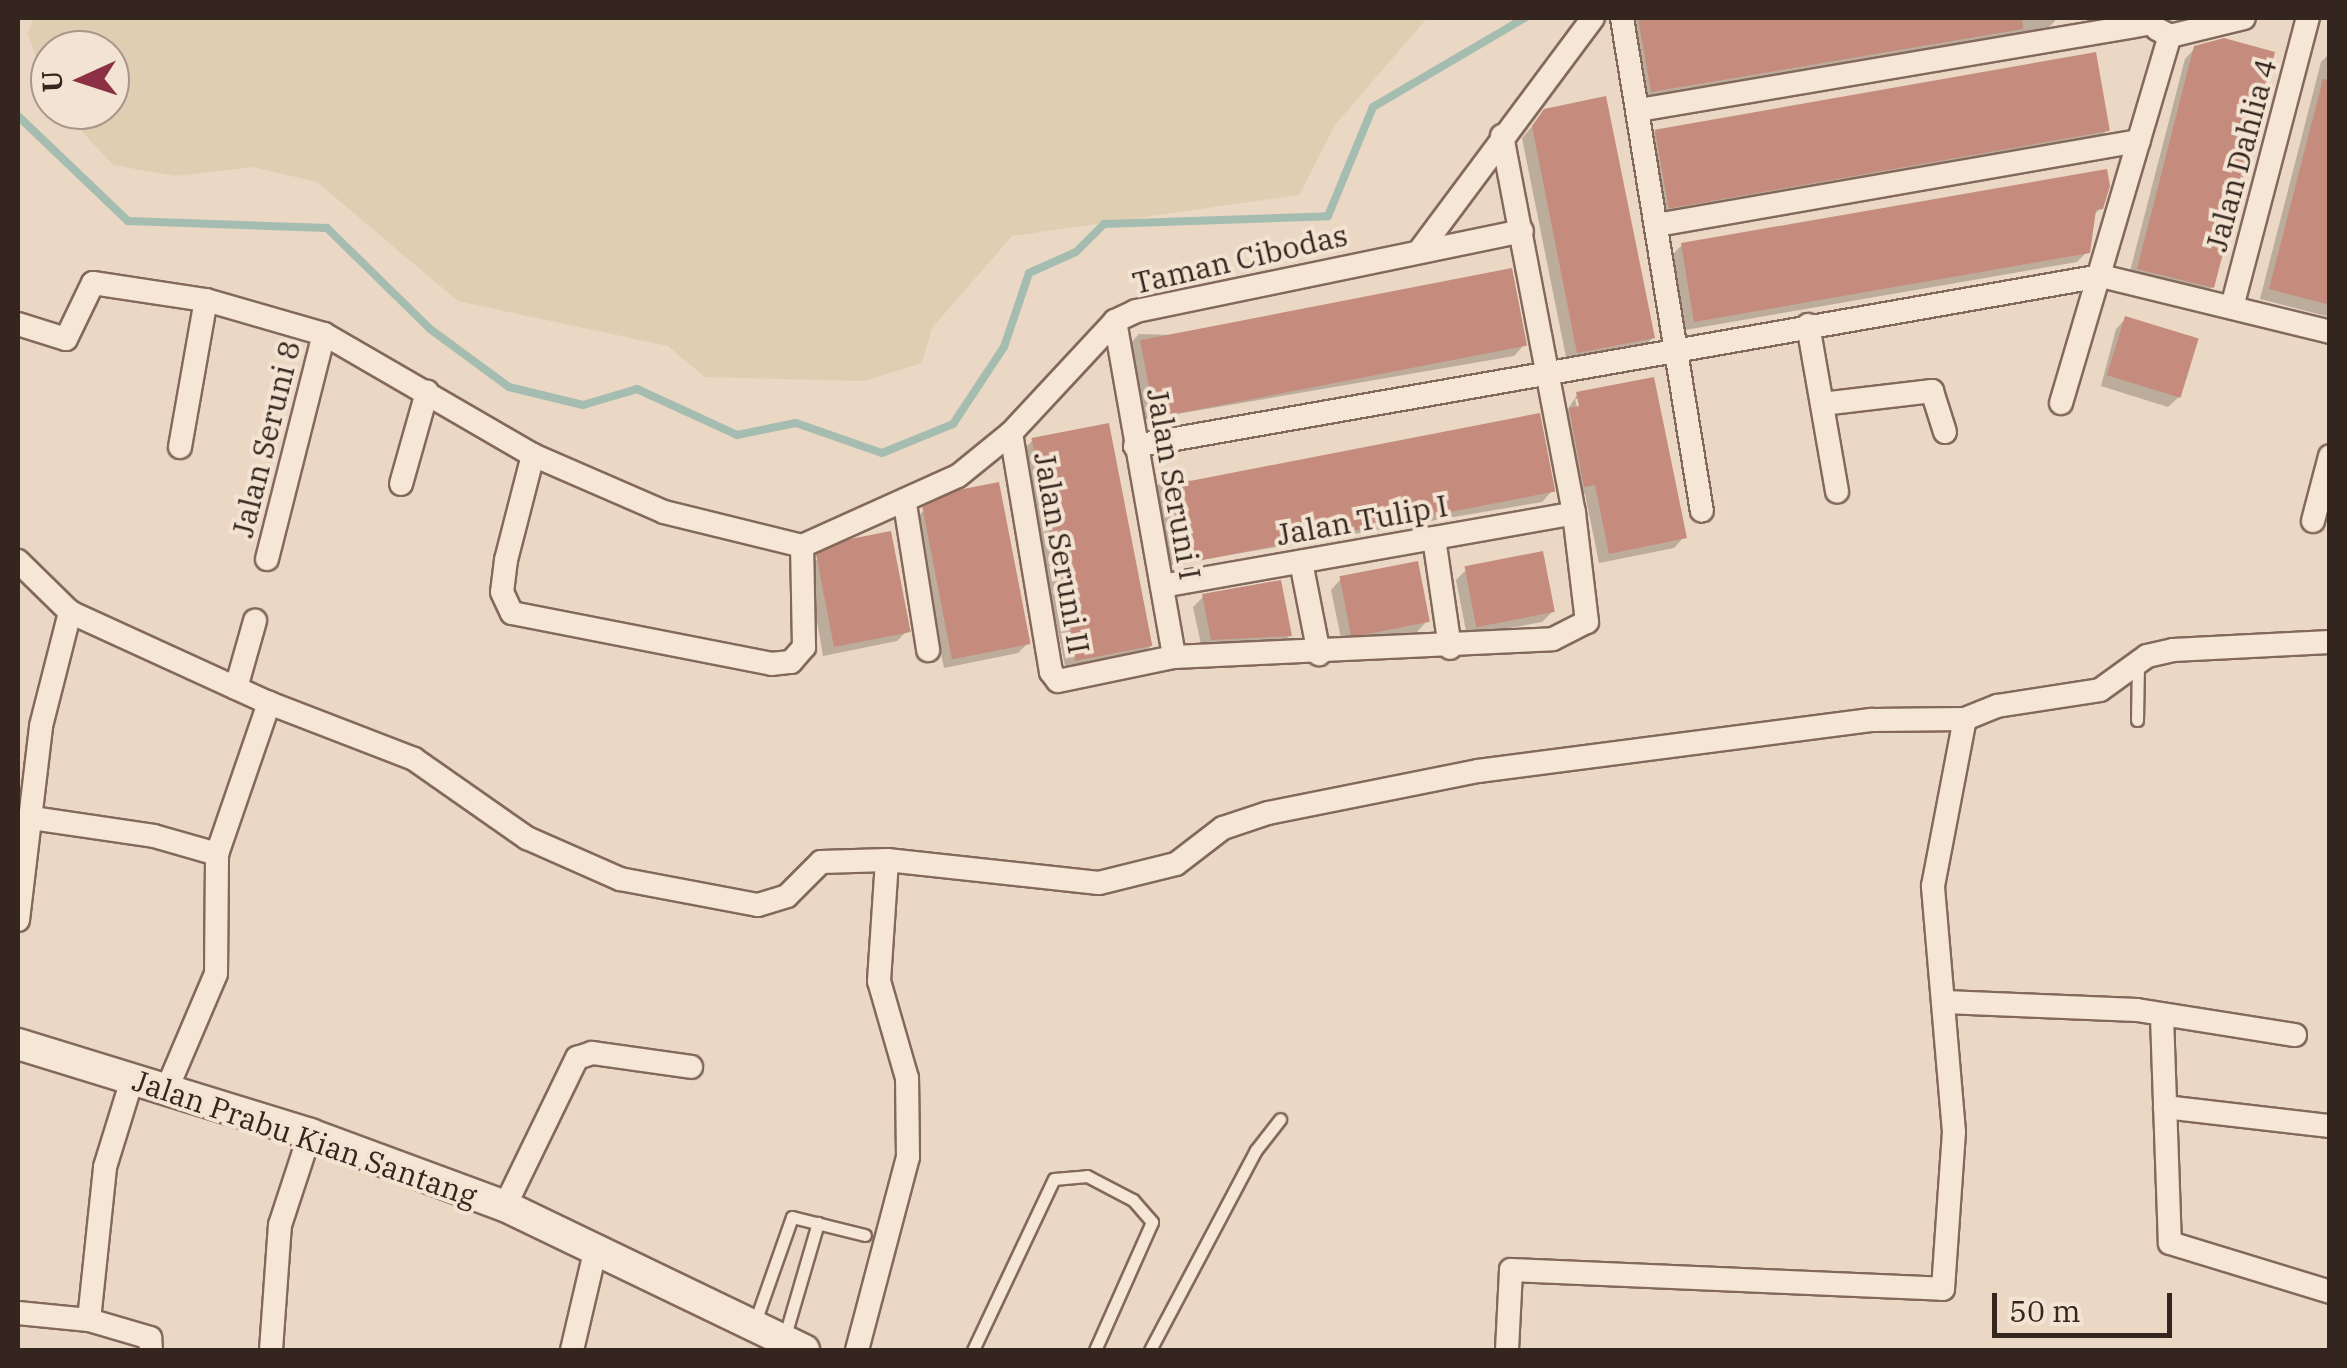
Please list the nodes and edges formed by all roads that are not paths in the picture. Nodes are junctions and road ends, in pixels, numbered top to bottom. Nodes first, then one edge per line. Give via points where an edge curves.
1 (1593, 18) edge
2 (1622, 18) edge
3 (2244, 18) edge
4 (2308, 18) edge
5 (2140, 21) edge
6 (2170, 36) junction
7 (1640, 110) junction
8 (1502, 136) junction
9 (2139, 141) junction
10 (1658, 225) junction
11 (1522, 231) junction
12 (1420, 250) junction
13 (2101, 276) junction
14 (206, 300) junction
15 (2232, 307) junction
16 (1114, 321) junction
17 (18, 324) edge
18 (1808, 325) junction
19 (2330, 332) edge
20 (324, 334) junction
21 (1676, 348) junction
22 (1548, 372) junction
23 (426, 392) junction
24 (2060, 403) dead end
25 (1822, 404) junction
26 (1945, 432) dead end
27 (1012, 434) junction
28 (1136, 446) junction
29 (180, 447) dead end
30 (533, 455) junction
31 (2330, 456) edge
32 (401, 484) dead end
33 (1837, 491) dead end
34 (906, 504) junction
35 (1702, 511) dead end
36 (1574, 513) junction
37 (2314, 520) dead end
38 (1434, 538) junction
39 (802, 546) junction
40 (268, 559) dead end
41 (18, 561) edge
42 (1302, 562) junction
43 (1162, 586) junction
44 (70, 612) junction
45 (255, 621) dead end
46 (2330, 642) edge
47 (1450, 648) junction
48 (928, 650) dead end
49 (1319, 654) junction
50 (1174, 658) junction
51 (2138, 662) junction
52 (236, 688) junction
53 (269, 703) junction
54 (1965, 719) junction
55 (2137, 720) dead end
56 (32, 818) junction
57 (217, 854) junction
58 (888, 860) junction
59 (18, 920) edge
60 (1945, 1002) junction
61 (2162, 1017) junction
62 (2294, 1035) dead end
63 (18, 1044) edge
64 (692, 1067) dead end
65 (132, 1080) junction
66 (166, 1090) junction
67 (2166, 1107) junction
68 (1280, 1119) dead end
69 (2330, 1126) edge
70 (310, 1134) junction
71 (505, 1206) junction
72 (818, 1223) junction
73 (864, 1235) dead end
74 (594, 1252) junction
75 (2330, 1292) edge
76 (18, 1313) edge
77 (89, 1320) junction
78 (754, 1326) junction
79 (794, 1346) edge
80 (151, 1350) edge
81 (271, 1350) edge
82 (572, 1350) edge
83 (857, 1350) edge
84 (972, 1350) edge
85 (1095, 1350) edge
86 (1150, 1350) edge
87 (1507, 1350) edge

1 - 8 street
2 - 7 street
3 - 6 street
4 - 15 street, Jalan Dahlia 4
5 - 6 street
5 - 7 street
6 - 9 street
7 - 10 street
8 - 11 street
8 - 12 street
9 - 10 street
9 - 13 street
10 - 21 street
11 - 12 street, Taman Cibodas
11 - 22 street
12 - 16 street, Taman Cibodas
13 - 15 street
13 - 18 street
13 - 24 street
14 - 17 street via 93,283 66,339
14 - 20 street
14 - 29 street
15 - 19 street
16 - 27 street, Taman Cibodas
16 - 28 street, Jalan Seruni I
18 - 21 street
18 - 25 street
20 - 23 street
20 - 40 street, Jalan Seruni 8
21 - 22 street
21 - 35 street
22 - 28 street
22 - 36 street
23 - 30 street
23 - 32 street
25 - 26 street via 1932,391
25 - 33 street
27 - 34 street, Taman Cibodas via 958,476
27 - 50 street, Jalan Seruni II via 1058,681
28 - 43 street, Jalan Seruni I
30 - 39 street via 664,512
30 - 39 street via 506,560 502,592 512,613 771,664 791,662 804,648
31 - 37 street
34 - 39 street, Taman Cibodas
34 - 48 street
36 - 38 street, Jalan Tulip I
36 - 47 street via 1587,622 1553,639
38 - 42 street, Jalan Tulip I
38 - 47 street
41 - 44 street
42 - 43 street, Jalan Tulip I
42 - 49 street
43 - 50 street, Jalan Seruni I
44 - 52 street
44 - 56 street via 42,726
45 - 52 street
46 - 51 street via 2172,650
47 - 49 street
49 - 50 street
51 - 54 street via 2100,690 1996,706
51 - 55 lane
52 - 53 street
53 - 57 street
53 - 58 street via 414,760 527,838 620,879 758,906 788,896 821,862
54 - 58 street via 1873,720 1478,771 1268,812 1223,828 1176,864 1100,883
54 - 60 street via 1934,886
56 - 57 street via 154,836
56 - 59 street
57 - 66 street via 216,974
58 - 83 street via 879,981 907,1078 908,1157
60 - 61 street via 2136,1010
60 - 87 street via 1954,1132 1943,1289 1925,1294 1511,1270
61 - 62 street
61 - 67 street
63 - 65 main road, Jalan Prabu Kian Santang
64 - 71 street via 592,1053 577,1058
65 - 66 main road, Jalan Prabu Kian Santang
65 - 77 street via 105,1168
66 - 70 main road, Jalan Prabu Kian Santang
67 - 69 street
67 - 75 street via 2170,1243
68 - 86 lane via 1256,1150
70 - 71 main road, Jalan Prabu Kian Santang
70 - 81 street via 280,1225
71 - 74 main road, Jalan Prabu Kian Santang
72 - 73 lane
72 - 78 lane via 792,1216
72 - 79 lane
74 - 78 main road, Jalan Prabu Kian Santang
74 - 82 street
76 - 77 street
77 - 80 street via 150,1338
78 - 79 main road, Jalan Prabu Kian Santang
84 - 85 lane via 1054,1178 1088,1176 1133,1200 1152,1222

